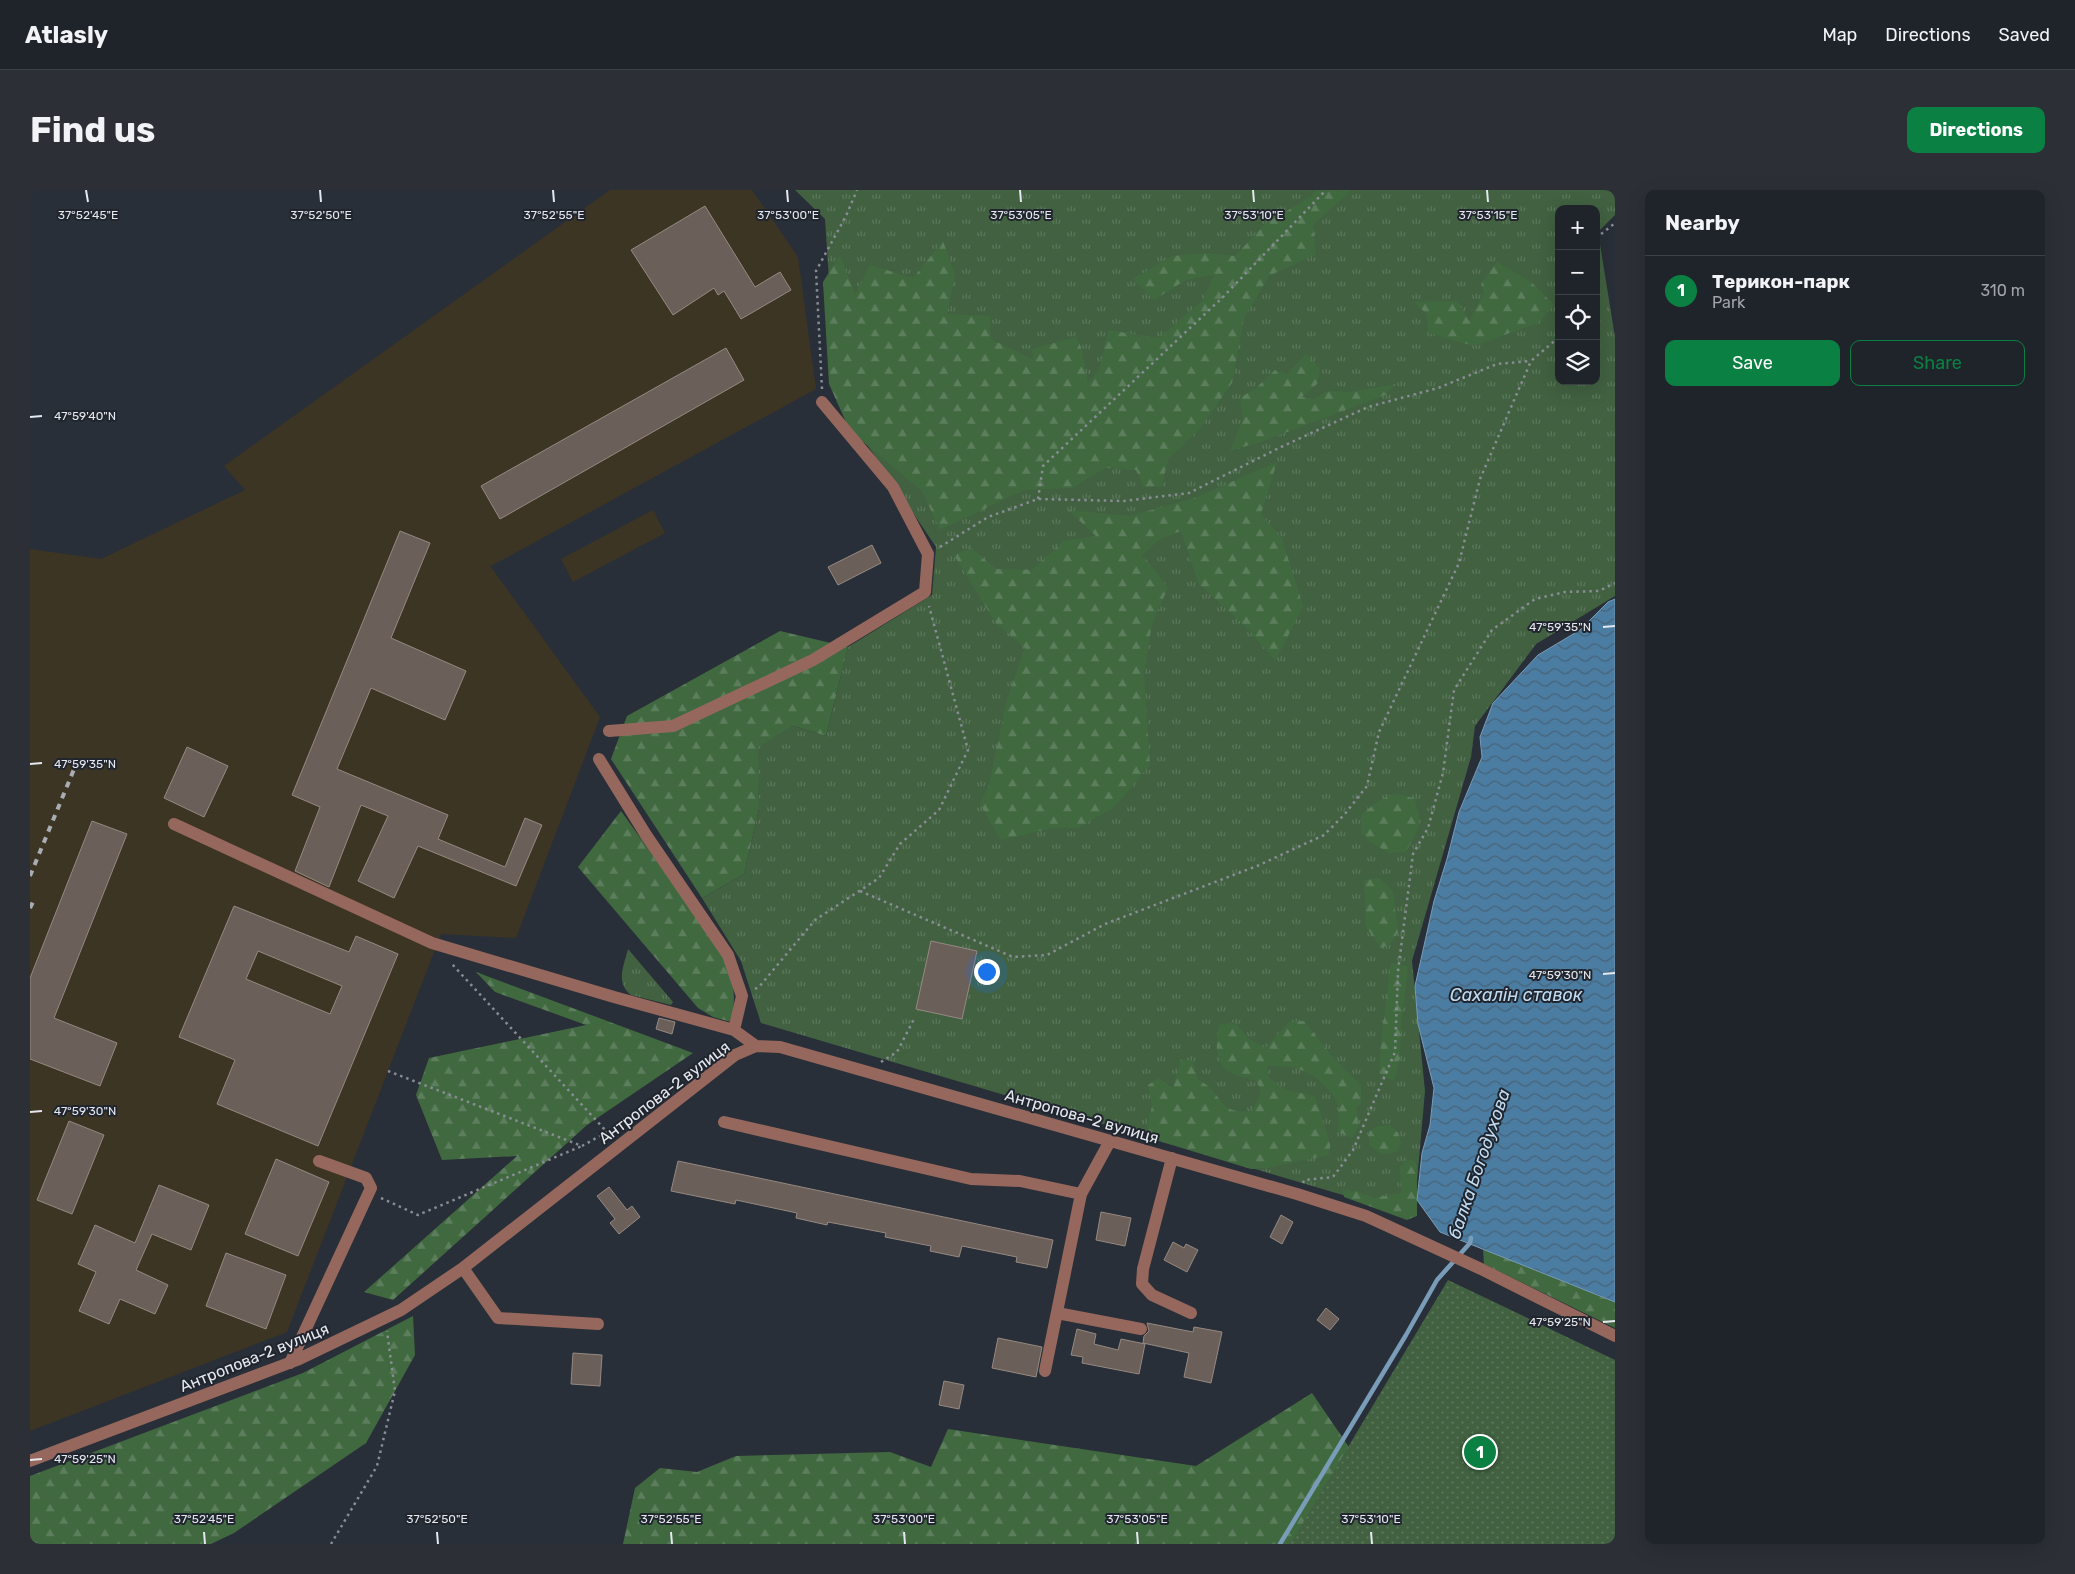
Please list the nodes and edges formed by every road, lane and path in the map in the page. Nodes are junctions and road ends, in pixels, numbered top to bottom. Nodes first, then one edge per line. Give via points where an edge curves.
1 (857, 190) edge
2 (1326, 190) edge
3 (1615, 223) edge
4 (1600, 235) edge
5 (1555, 340) edge
6 (1531, 360) junction
7 (822, 402) joint
8 (1038, 499) junction
9 (928, 554) junction
10 (1615, 583) edge
11 (925, 592) junction
12 (609, 731) dead end
13 (598, 759) dead end
14 (174, 824) dead end
15 (860, 891) junction
16 (432, 942) junction
17 (742, 996) junction
18 (914, 1019) dead end
19 (734, 1030) junction
20 (756, 1046) junction
21 (388, 1071) dead end
22 (867, 1072) junction
23 (724, 1122) dead end
24 (1110, 1141) junction
25 (582, 1146) junction
26 (1172, 1158) junction
27 (319, 1161) dead end
28 (369, 1193) junction
29 (1081, 1194) junction
30 (1297, 1194) junction
31 (463, 1268) junction
32 (1057, 1313) junction
33 (1191, 1313) dead end
34 (385, 1317) junction
35 (598, 1324) dead end
36 (1141, 1329) dead end
37 (1615, 1336) edge
38 (290, 1363) junction
39 (1045, 1370) dead end
40 (30, 1461) edge
41 (331, 1544) edge

1 - 7 path via 816,271
2 - 8 path via 1222,298 1043,466
3 - 4 path
5 - 6 path
6 - 8 path via 1497,364 1438,388 1368,407 1189,493 1124,501
6 - 15 path via 1480,479 1459,563 1378,732 1367,786 1324,835 1257,866 1105,924 1047,955 1012,957
7 - 9 street via 893,487
8 - 9 path via 988,517
9 - 11 street
10 - 30 path via 1599,591 1565,592 1534,599 1492,630 1454,690 1443,773 1428,828 1413,854 1398,971 1395,1052 1353,1150 1333,1177 1304,1180
11 - 12 street via 813,660 673,726
11 - 15 path via 968,750 939,810 900,844 879,878
13 - 17 street via 728,956
14 - 16 street
15 - 17 path via 815,920 760,987
16 - 19 street
16 - 25 path via 606,1132
17 - 19 street
18 - 22 path via 897,1052
19 - 20 street
20 - 22 street, Антропова-2 вулиця via 780,1047
20 - 31 street, Антропова-2 вулиця via 735,1055
21 - 25 path
22 - 24 street, Антропова-2 вулиця
23 - 29 street via 971,1179 1020,1181
24 - 26 street, Антропова-2 вулиця
24 - 29 street
25 - 28 path via 418,1215
26 - 30 street, Антропова-2 вулиця
26 - 33 street via 1143,1269 1142,1284 1152,1295
27 - 28 street via 366,1178 371,1188
28 - 38 street
29 - 32 street
30 - 37 street, Антропова-2 вулиця via 1366,1216
31 - 34 street, Антропова-2 вулиця via 401,1310
31 - 35 street via 498,1318
32 - 36 street
32 - 39 street
34 - 38 street, Антропова-2 вулиця
34 - 41 path via 395,1390 378,1466
38 - 40 street, Антропова-2 вулиця

